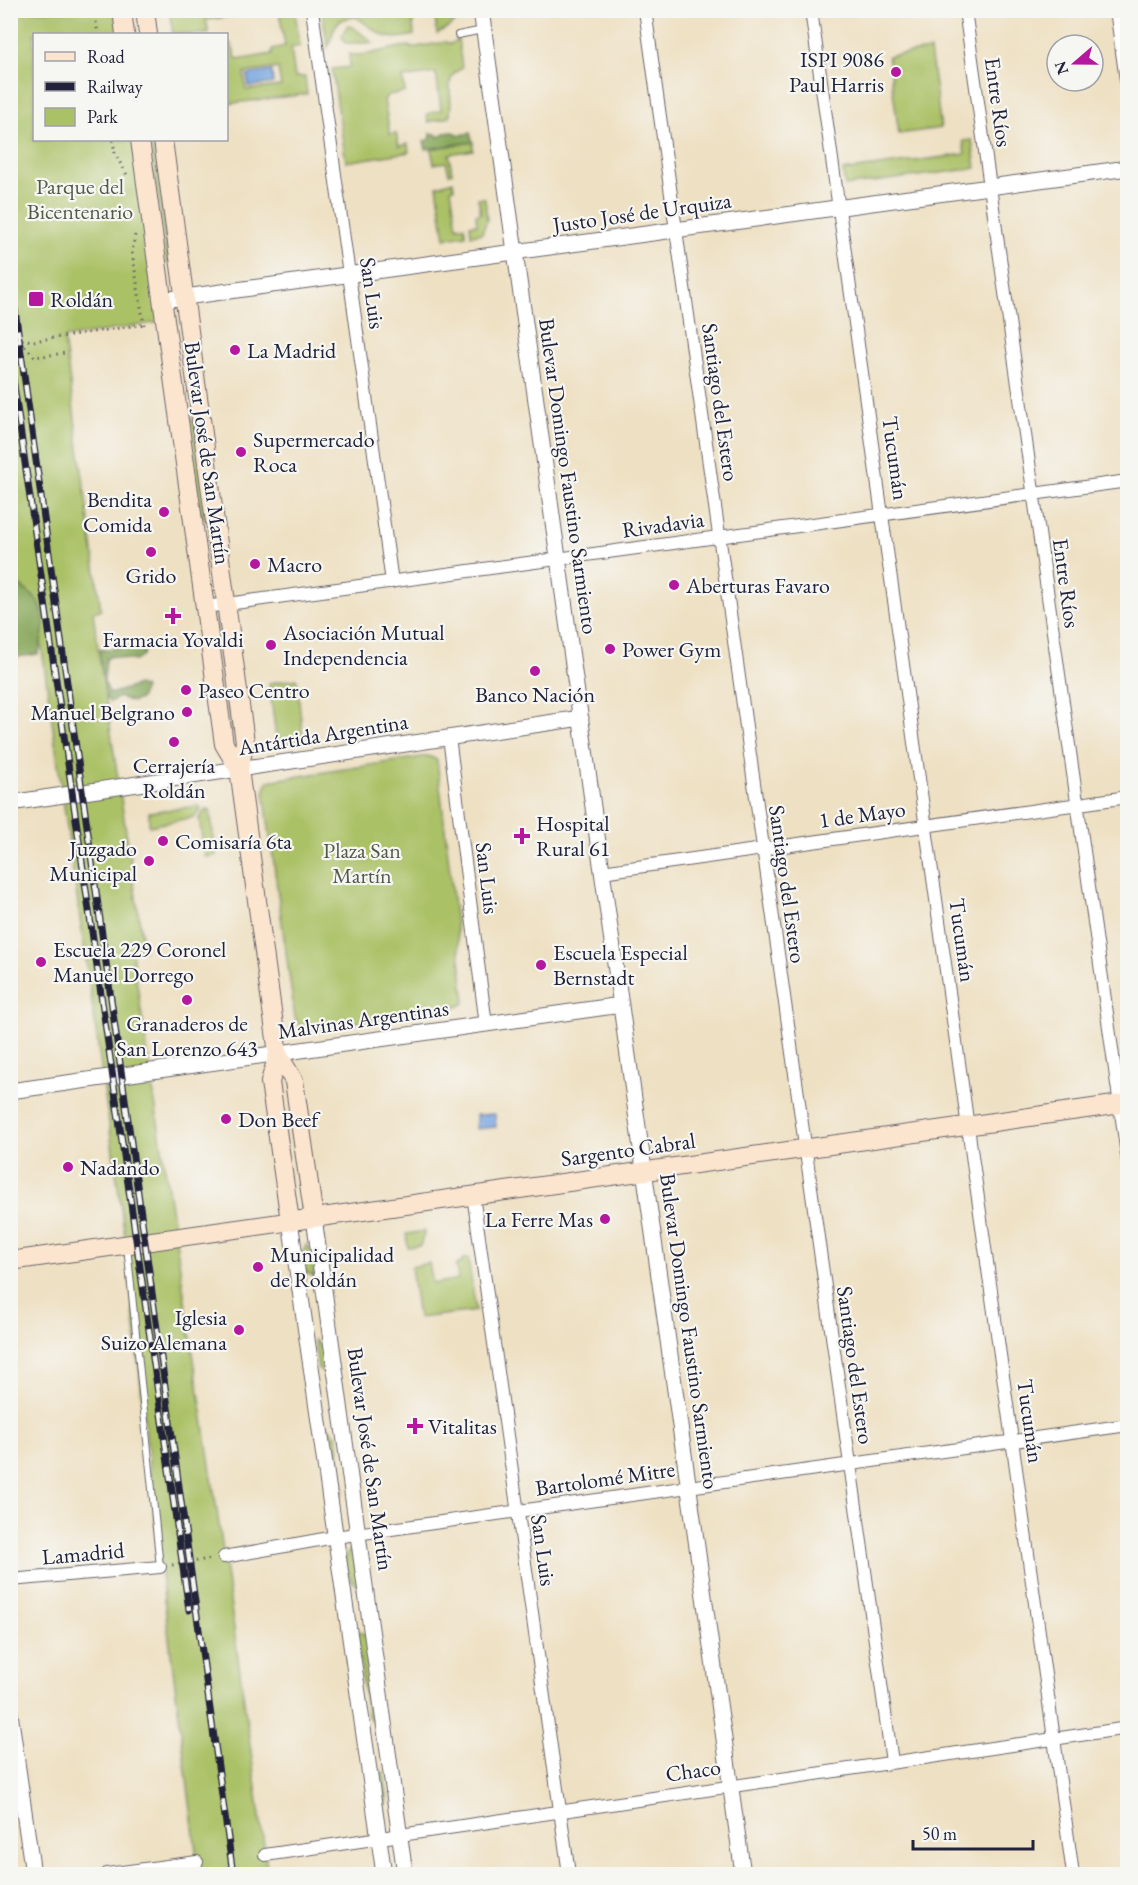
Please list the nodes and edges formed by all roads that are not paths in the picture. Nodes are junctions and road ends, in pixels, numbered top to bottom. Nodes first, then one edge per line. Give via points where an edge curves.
1 (122, 10) edge
2 (145, 10) edge
3 (312, 10) edge
4 (481, 10) edge
5 (645, 10) edge
6 (811, 10) edge
7 (965, 10) edge
8 (1116, 10) edge
9 (484, 30) junction
10 (125, 33) edge
11 (148, 33) edge
12 (458, 35) dead end
13 (1128, 94) edge
14 (140, 141) edge
15 (163, 141) edge
16 (1128, 168) edge
17 (990, 187) junction
18 (839, 207) junction
19 (675, 230) junction
20 (515, 252) junction
21 (349, 275) junction
22 (185, 297) junction
23 (163, 300) junction
24 (1128, 481) edge
25 (1033, 494) junction
26 (882, 515) junction
27 (718, 537) junction
28 (558, 559) junction
29 (392, 582) junction
30 (226, 604) junction
31 (205, 607) junction
32 (581, 718) junction
33 (449, 737) junction
34 (239, 769) junction
35 (1128, 797) edge
36 (10, 803) edge
37 (1077, 805) junction
38 (926, 826) junction
39 (762, 850) junction
40 (602, 872) junction
41 (621, 1005) junction
42 (486, 1024) junction
43 (278, 1054) junction
44 (10, 1091) edge
45 (1123, 1104) edge
46 (968, 1126) junction
47 (804, 1149) junction
48 (1128, 1162) edge
49 (645, 1171) junction
50 (473, 1195) junction
51 (314, 1218) junction
52 (290, 1221) junction
53 (131, 1244) junction
54 (10, 1261) edge
55 (1128, 1425) edge
56 (1012, 1442) junction
57 (849, 1465) junction
58 (689, 1487) junction
59 (517, 1511) junction
60 (357, 1534) junction
61 (335, 1537) junction
62 (224, 1557) road end
63 (160, 1567) joint
64 (10, 1580) edge
65 (10, 1713) edge
66 (1128, 1728) edge
67 (1054, 1739) junction
68 (892, 1762) junction
69 (731, 1786) junction
70 (561, 1810) junction
71 (399, 1834) junction
72 (378, 1837) junction
73 (265, 1855) dead end
74 (198, 1862) dead end
75 (33, 1875) edge
76 (107, 1875) edge
77 (384, 1875) edge
78 (405, 1875) edge
79 (569, 1875) edge
80 (743, 1875) edge
81 (1073, 1875) edge

1 - 10 main road
2 - 11 main road
3 - 21 street, San Luis via 323,53
4 - 9 street, Bulevar Domingo Faustino Sarmiento
5 - 19 street, Santiago del Estero
6 - 18 street, Tucumán
7 - 17 street, Entre Ríos
8 - 13 street
9 - 12 lane
9 - 20 street, Bulevar Domingo Faustino Sarmiento
14 - 23 main road, Bulevar José de San Martín
15 - 22 main road, Bulevar José de San Martín
16 - 17 street, Justo José de Urquiza
17 - 18 street, Justo José de Urquiza
17 - 25 street, Entre Ríos
18 - 19 street, Justo José de Urquiza
18 - 26 street, Tucumán
19 - 20 street, Justo José de Urquiza
19 - 27 street, Santiago del Estero
20 - 21 street, Justo José de Urquiza
20 - 28 street, Bulevar Domingo Faustino Sarmiento
21 - 22 street, Justo José de Urquiza
21 - 29 street, San Luis
22 - 23 street, Justo José de Urquiza
22 - 30 main road, Bulevar José de San Martín
23 - 31 main road, Bulevar José de San Martín
24 - 25 street, Rivadavia
25 - 26 street, Rivadavia
25 - 37 street, Entre Ríos
26 - 27 street, Rivadavia
26 - 38 street, Tucumán
27 - 28 street, Rivadavia
27 - 39 street, Santiago del Estero
28 - 29 street, Rivadavia
28 - 32 street, Bulevar Domingo Faustino Sarmiento
29 - 30 street, Rivadavia
30 - 31 street, Rivadavia
30 - 34 main road, Bulevar José de San Martín via 245,742
31 - 34 main road, Bulevar José de San Martín via 224,744
32 - 33 street, Antártida Argentina
32 - 40 street, Bulevar Domingo Faustino Sarmiento
33 - 34 street, Antártida Argentina
33 - 42 street, San Luis
34 - 36 street, Antártida Argentina
34 - 43 main road, Bulevar José de San Martín
35 - 37 street, 1 de Mayo
37 - 38 street, 1 de Mayo
37 - 45 street, Entre Ríos
38 - 39 street, 1 de Mayo
38 - 46 street, Tucumán
39 - 40 street, 1 de Mayo
39 - 47 street, Santiago del Estero
40 - 41 street, Bulevar Domingo Faustino Sarmiento
41 - 42 street, Malvinas Argentinas
41 - 49 street, Bulevar Domingo Faustino Sarmiento
42 - 43 street, Malvinas Argentinas
43 - 44 street, Malvinas Argentinas
43 - 51 main road, Bulevar José de San Martín via 294,1081
43 - 52 main road, Bulevar José de San Martín via 270,1082
45 - 46 main road, Sargento Cabral
45 - 48 street, Entre Ríos
46 - 47 main road, Sargento Cabral
46 - 56 street, Tucumán
47 - 49 main road, Sargento Cabral
47 - 57 street, Santiago del Estero
49 - 50 main road, Sargento Cabral
49 - 58 street, Bulevar Domingo Faustino Sarmiento
50 - 51 main road, Sargento Cabral
50 - 59 street, San Luis
51 - 52 main road, Sargento Cabral
51 - 60 street, Bulevar José de San Martín
52 - 53 main road, Sargento Cabral
52 - 61 street, Bulevar José de San Martín
53 - 54 main road, Sargento Cabral
53 - 63 lane
55 - 56 street, Bartolomé Mitre
56 - 57 street, Bartolomé Mitre
56 - 67 street, Tucumán
57 - 58 street, Bartolomé Mitre
57 - 68 street, Santiago del Estero
58 - 59 street, Bartolomé Mitre
58 - 69 street, Bulevar Domingo Faustino Sarmiento
59 - 60 street, Bartolomé Mitre
59 - 70 street, San Luis
60 - 61 street, Bartolomé Mitre
60 - 71 street, Bulevar José de San Martín
61 - 62 street, Bartolomé Mitre
61 - 72 street, Bulevar José de San Martín
63 - 64 street, Lamadrid
65 - 75 street
66 - 67 street, Chaco
67 - 68 street, Chaco
67 - 81 street, Tucumán
68 - 69 street, Chaco
69 - 70 street, Chaco
69 - 80 street, Bulevar Domingo Faustino Sarmiento
70 - 71 street, Chaco
70 - 79 street, San Luis
71 - 72 street, Chaco
71 - 78 street, Bulevar José de San Martín
72 - 73 street, Chaco
72 - 77 street, Bulevar José de San Martín
74 - 76 street

